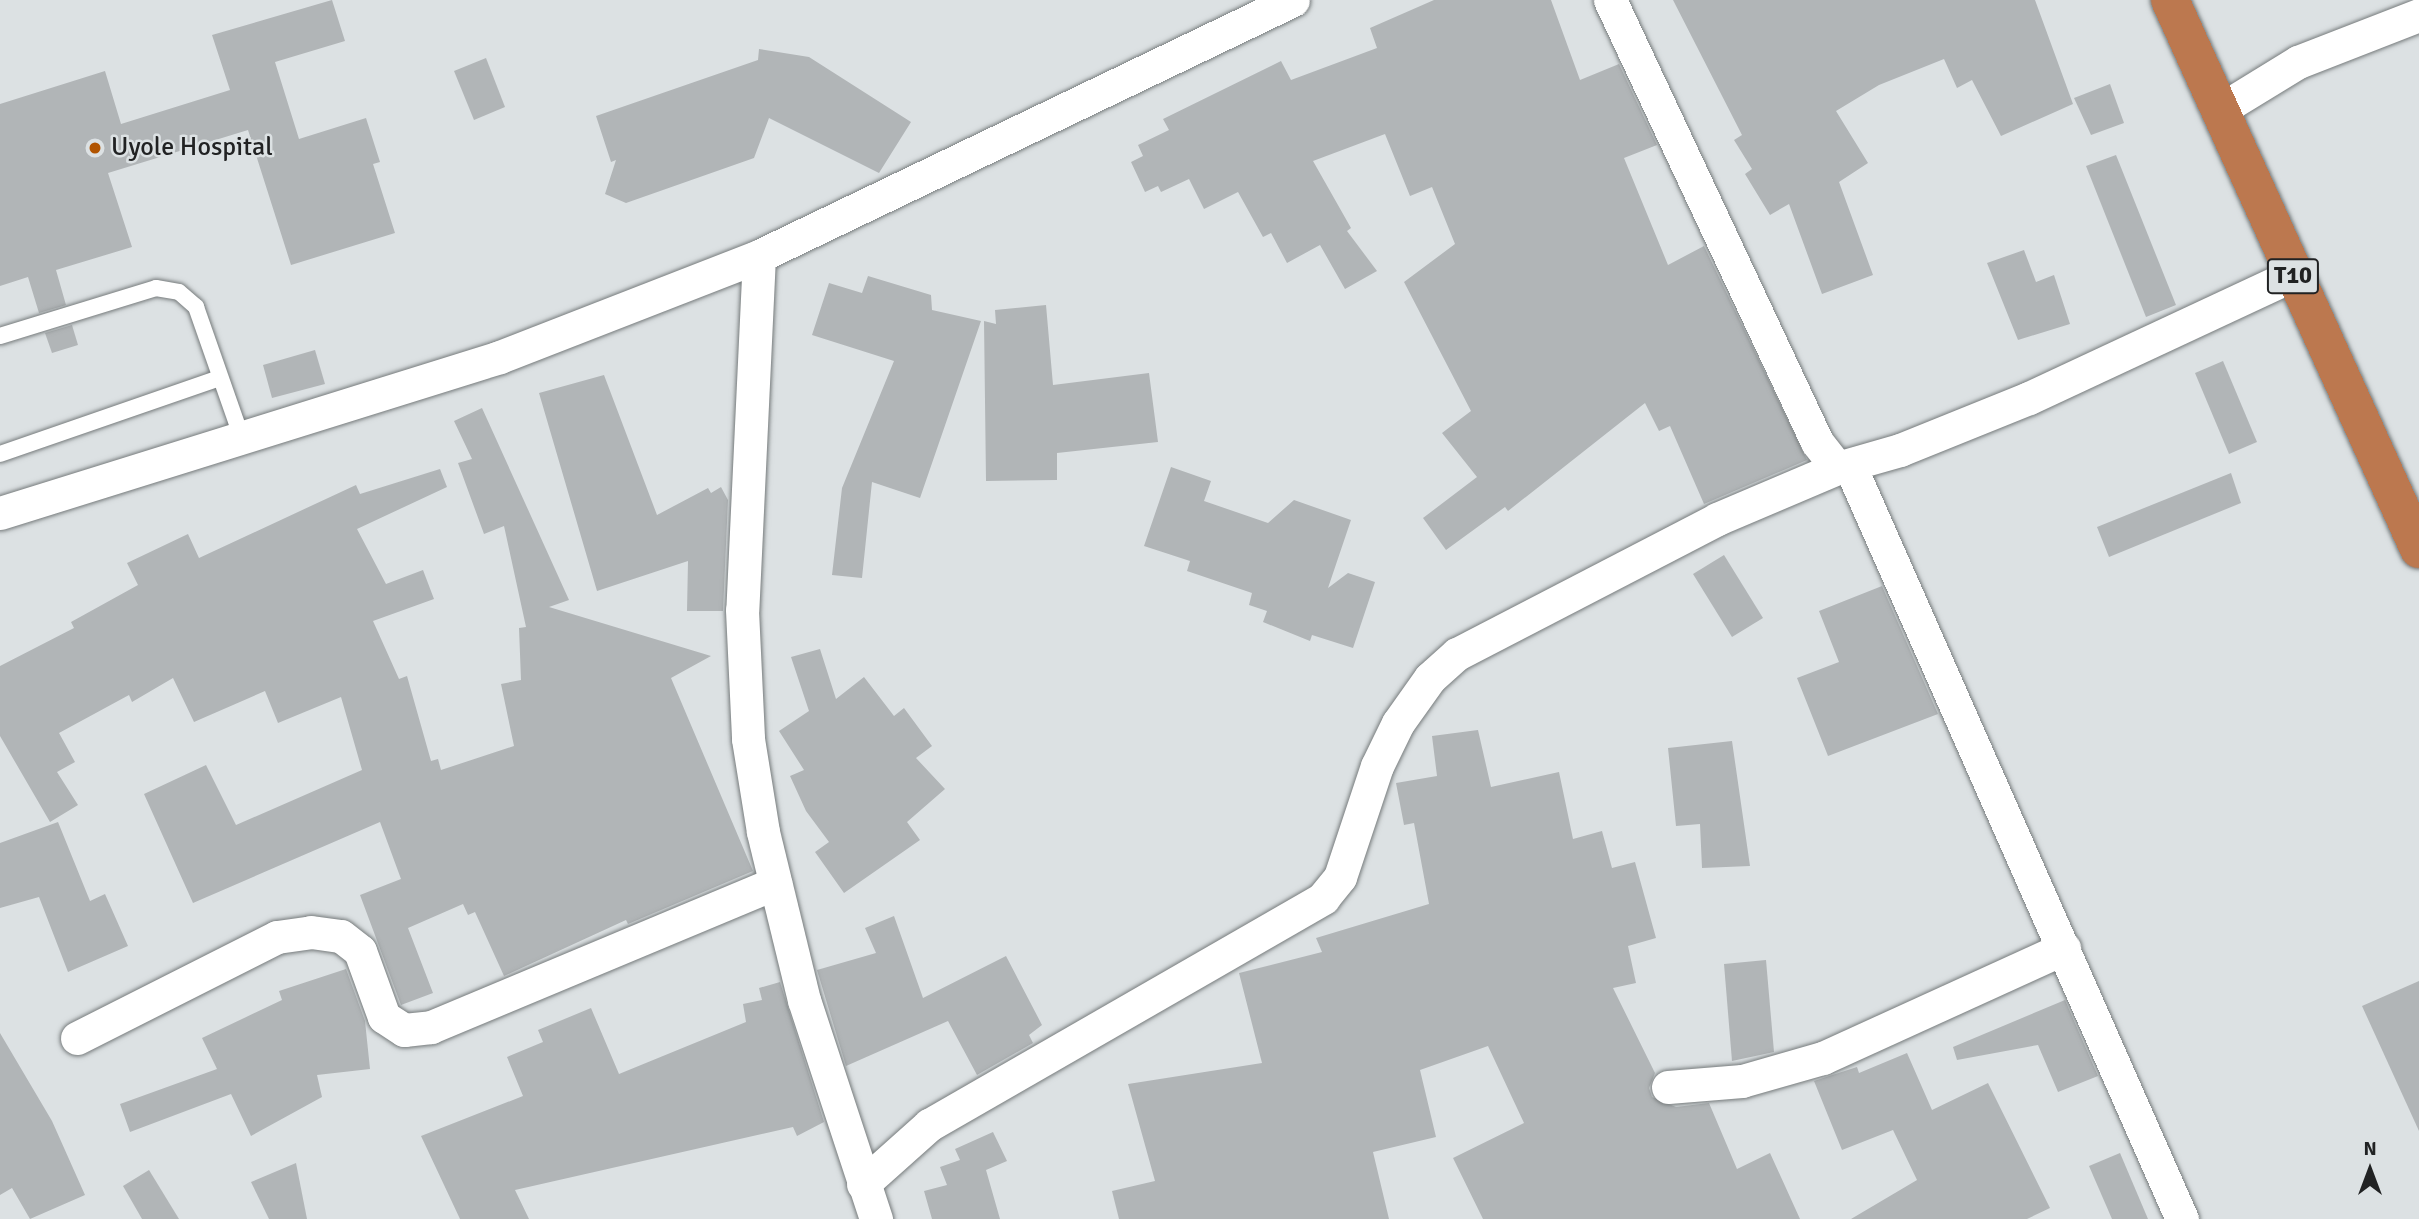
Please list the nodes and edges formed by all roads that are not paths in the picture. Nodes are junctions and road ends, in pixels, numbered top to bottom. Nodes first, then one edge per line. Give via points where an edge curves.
1 (1293, 0) edge
2 (1610, 0) edge
3 (2170, 0) edge
4 (2419, 15) edge
5 (2218, 111) junction
6 (760, 256) junction
7 (2292, 275) junction
8 (0, 336) edge
9 (219, 378) junction
10 (243, 442) junction
11 (0, 454) edge
12 (1844, 467) junction
13 (0, 513) edge
14 (2419, 549) edge
15 (775, 883) junction
16 (2064, 948) junction
17 (77, 1038) dead end
18 (1668, 1087) dead end
19 (863, 1184) junction
20 (876, 1219) edge
21 (2182, 1219) edge

1 - 6 street
2 - 12 street via 1817,442
3 - 5 highway, T10
4 - 5 street via 2298,62
5 - 7 highway, T10
6 - 10 street via 500,357
6 - 15 street via 742,610 748,739
7 - 12 street via 2029,398
7 - 14 highway, T10
8 - 9 lane via 156,288 179,292 196,307
9 - 10 lane
9 - 11 lane
10 - 13 street
12 - 16 street
12 - 19 street via 1717,519 1457,654 1430,678 1398,723 1377,766 1340,877 1323,898 929,1125
15 - 17 street via 431,1027 404,1030 384,1017 360,951 341,936 311,932 278,937
15 - 19 street via 817,1050
16 - 18 street via 1823,1058 1742,1081
16 - 21 street
19 - 20 street

